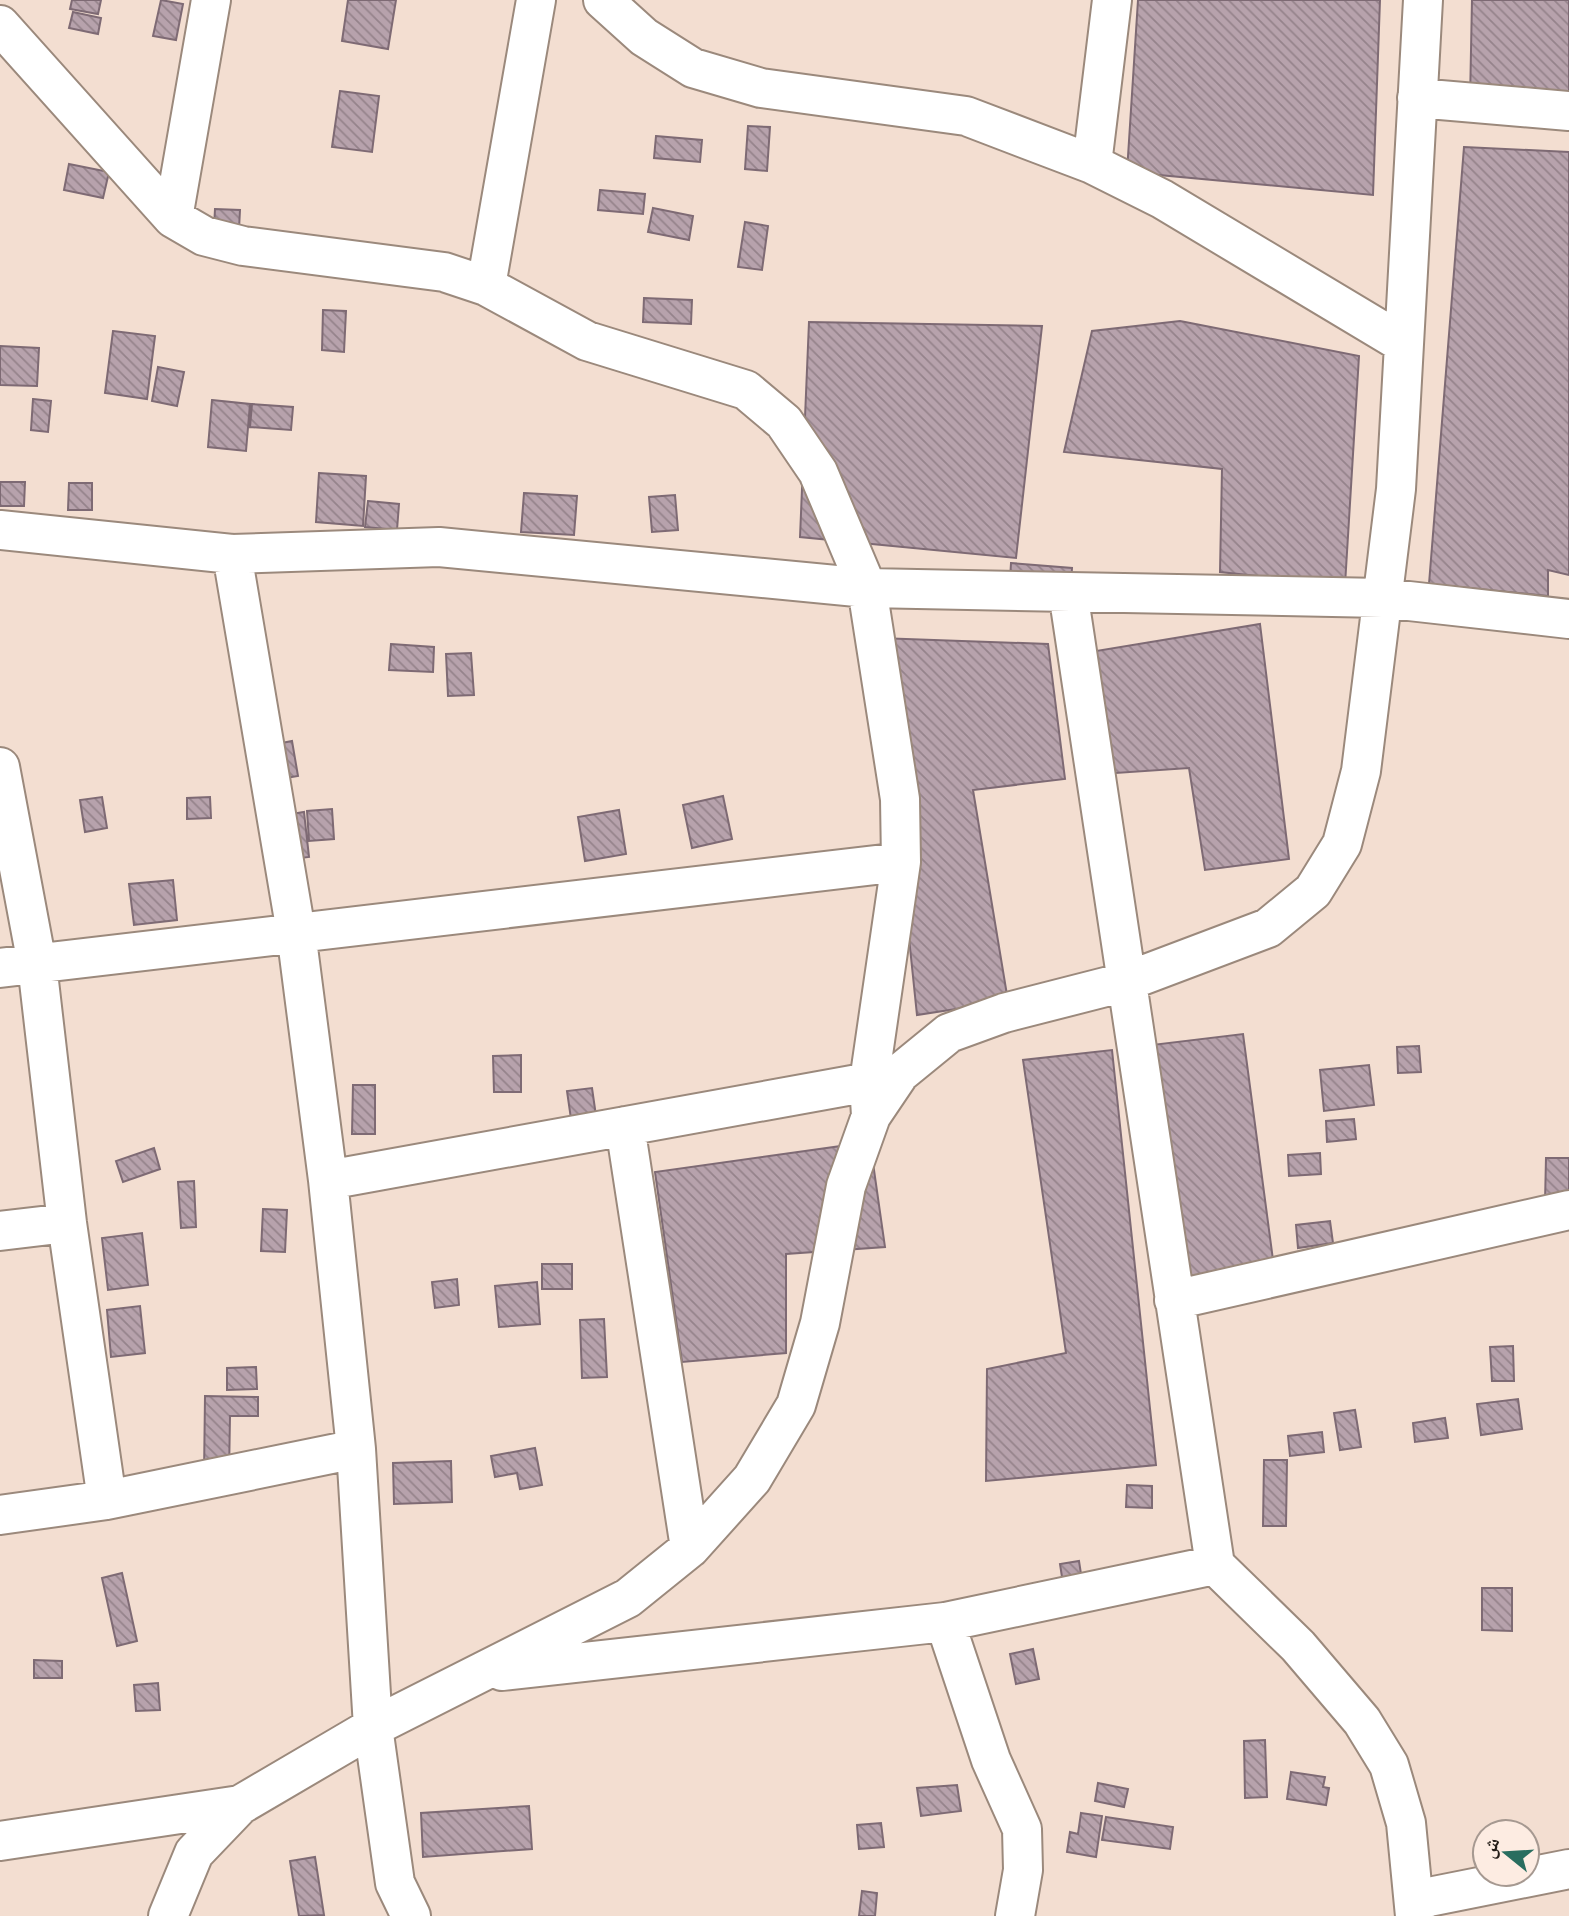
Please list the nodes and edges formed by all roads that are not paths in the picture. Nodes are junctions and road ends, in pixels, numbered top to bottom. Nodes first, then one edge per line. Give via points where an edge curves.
1 (211, 0) edge
2 (536, 0) edge
3 (603, 0) edge
4 (1112, 0) edge
5 (1423, 0) edge
6 (0, 25) edge
7 (1418, 98) junction
8 (1569, 111) edge
9 (1092, 163) junction
10 (173, 218) junction
11 (486, 286) junction
12 (1404, 344) junction
13 (0, 530) edge
14 (232, 554) junction
15 (867, 588) junction
16 (1068, 592) junction
17 (1382, 598) junction
18 (1569, 619) edge
19 (0, 767) edge
20 (901, 862) junction
21 (296, 932) junction
22 (18, 966) edge
23 (1125, 982) junction
24 (870, 1099) junction
25 (625, 1126) junction
26 (328, 1180) junction
27 (1569, 1210) edge
28 (67, 1223) junction
29 (0, 1231) edge
30 (1174, 1300) junction
31 (356, 1449) junction
32 (107, 1500) junction
33 (0, 1515) edge
34 (690, 1548) junction
35 (1215, 1565) junction
36 (945, 1622) junction
37 (478, 1674) junction
38 (373, 1727) junction
39 (240, 1805) junction
40 (0, 1841) edge
41 (1569, 1869) edge
42 (1414, 1908) edge
43 (168, 1916) edge
44 (411, 1916) edge
45 (1015, 1916) edge

1 - 10 street
2 - 11 street
3 - 9 street via 644,37 693,68 761,88 966,116
4 - 9 street
5 - 7 street
6 - 10 street
7 - 8 street
7 - 12 street
9 - 12 street via 1163,199
10 - 11 street via 204,236 243,246 444,272
11 - 15 street via 587,341 746,390 784,422 818,472
12 - 17 street via 1396,489
13 - 14 street
14 - 15 street via 439,547
14 - 21 street
15 - 16 street
15 - 20 street via 900,799
16 - 17 street
16 - 23 street
17 - 18 street
17 - 23 street via 1361,771 1342,844 1314,891 1268,928
19 - 22 street
20 - 21 street
20 - 24 street
21 - 22 street
21 - 26 street
22 - 28 street
23 - 24 street via 1004,1013 949,1033
23 - 30 street
24 - 25 street
24 - 34 street via 846,1186 820,1323 796,1405 752,1479
25 - 26 street
25 - 34 street
26 - 31 street
27 - 30 street
28 - 29 street
28 - 32 street
30 - 35 street
31 - 32 street
31 - 38 street
32 - 33 street
34 - 37 street via 628,1598
35 - 36 street
35 - 42 street via 1298,1646 1362,1721 1390,1765 1406,1823
36 - 37 street
36 - 45 street via 991,1760 1021,1829 1023,1870
37 - 38 street
38 - 39 street
38 - 44 street via 395,1883
39 - 40 street
39 - 43 street via 194,1853
41 - 42 street

